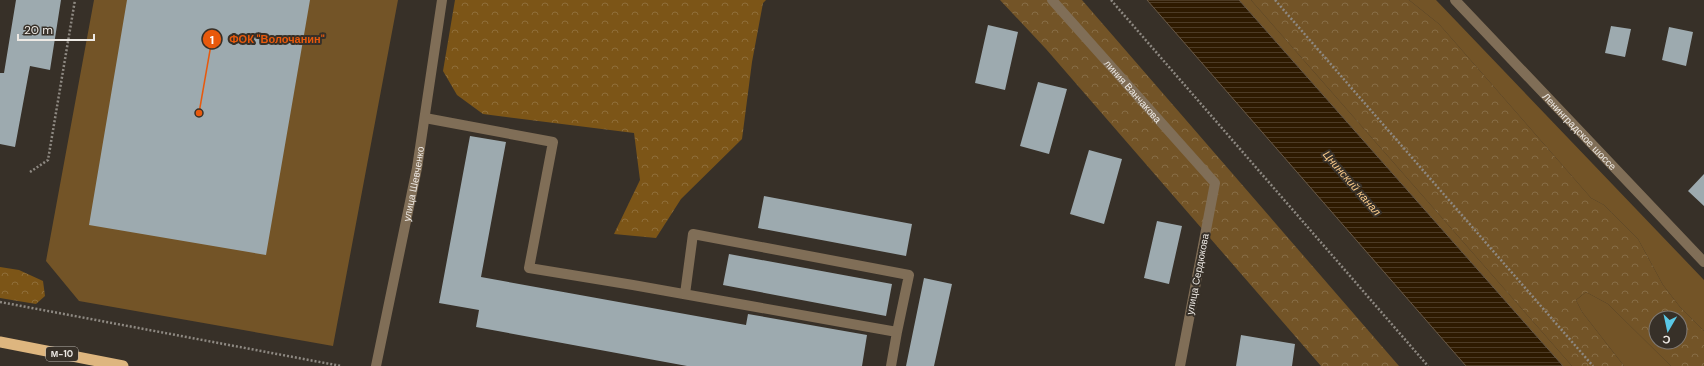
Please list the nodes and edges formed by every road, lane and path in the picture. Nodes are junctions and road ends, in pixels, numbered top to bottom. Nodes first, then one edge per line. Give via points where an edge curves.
1 (75, 0) edge
2 (442, 0) edge
3 (1052, 0) edge
4 (1111, 0) edge
5 (1275, 0) edge
6 (1455, 0) edge
7 (424, 118) junction
8 (30, 172) dead end
9 (1215, 183) joint
10 (1704, 262) edge
11 (685, 294) junction
12 (0, 302) edge
13 (897, 332) junction
14 (0, 342) edge
15 (123, 366) edge
16 (341, 366) edge
17 (376, 366) edge
18 (891, 366) edge
19 (1180, 366) edge
20 (1428, 366) edge
21 (1593, 366) edge

1 - 8 path via 48,160
2 - 7 street, улица Шевченко
3 - 9 street, линия Ванчакова
4 - 20 path
5 - 21 path
6 - 10 street, Ленинградское шоссе
7 - 11 street via 553,142 529,268
7 - 17 street, улица Шевченко via 417,168
9 - 19 street, улица Сердюкова
11 - 13 street
11 - 13 street via 693,234 909,275
12 - 16 path
13 - 18 street
14 - 15 highway, М-10

